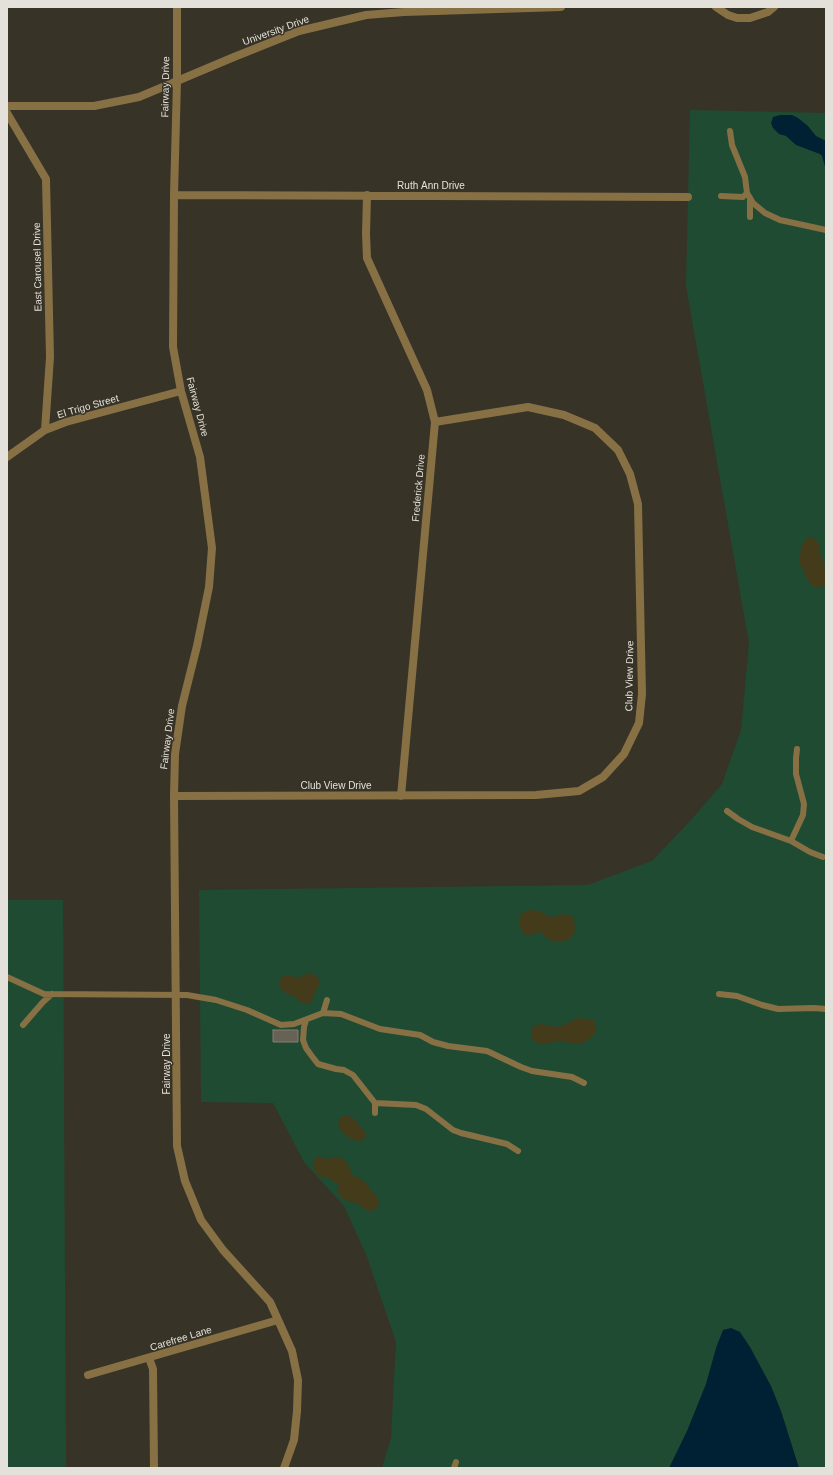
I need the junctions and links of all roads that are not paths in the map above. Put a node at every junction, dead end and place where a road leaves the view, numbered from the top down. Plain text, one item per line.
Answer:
1 (177, 7) edge
2 (561, 7) edge
3 (716, 7) edge
4 (774, 7) edge
5 (385, 10) edge
6 (177, 81) junction
7 (7, 106) edge
8 (7, 113) edge
9 (730, 131) dead end
10 (174, 195) junction
11 (748, 195) junction
12 (367, 196) junction
13 (721, 196) dead end
14 (688, 197) dead end
15 (750, 216) dead end
16 (826, 230) edge
17 (181, 392) junction
18 (435, 422) junction
19 (45, 430) junction
20 (7, 457) edge
21 (797, 749) dead end
22 (174, 796) junction
23 (401, 796) junction
24 (726, 811) dead end
25 (791, 841) junction
26 (823, 857) dead end
27 (7, 977) edge
28 (52, 994) junction
29 (719, 994) dead end
30 (176, 995) junction
31 (327, 1000) dead end
32 (826, 1010) edge
33 (323, 1014) junction
34 (306, 1020) junction
35 (23, 1025) dead end
36 (584, 1083) dead end
37 (375, 1103) junction
38 (375, 1113) dead end
39 (518, 1150) dead end
40 (278, 1320) junction
41 (149, 1358) junction
42 (88, 1375) dead end
43 (154, 1468) edge
44 (284, 1468) edge

1 - 6 street, Fairway Drive
2 - 5 street, University Drive
3 - 4 street
5 - 6 street, University Drive
6 - 7 street, University Drive
6 - 10 street, Fairway Drive
8 - 19 street, East Carousel Drive
9 - 11 lane
10 - 12 street, Ruth Ann Drive
10 - 17 street, Fairway Drive
11 - 13 lane
11 - 15 lane
11 - 16 lane
12 - 14 street, Ruth Ann Drive
12 - 18 street, Frederick Drive
17 - 19 street, El Trigo Street
17 - 22 street, Fairway Drive
18 - 23 street, Frederick Drive
18 - 23 street, Club View Drive
19 - 20 street, El Trigo Street
21 - 25 lane
22 - 23 street, Club View Drive
22 - 30 street, Fairway Drive
24 - 25 lane
25 - 26 lane
27 - 28 lane
28 - 30 lane
28 - 35 lane
29 - 32 lane
30 - 34 lane
30 - 40 street, Fairway Drive
31 - 33 lane
33 - 34 lane
33 - 36 lane
34 - 37 lane
37 - 38 lane
37 - 39 lane
40 - 41 street, Carefree Lane
40 - 44 street, Fairway Drive
41 - 42 street
41 - 43 street, Carefree Lane

